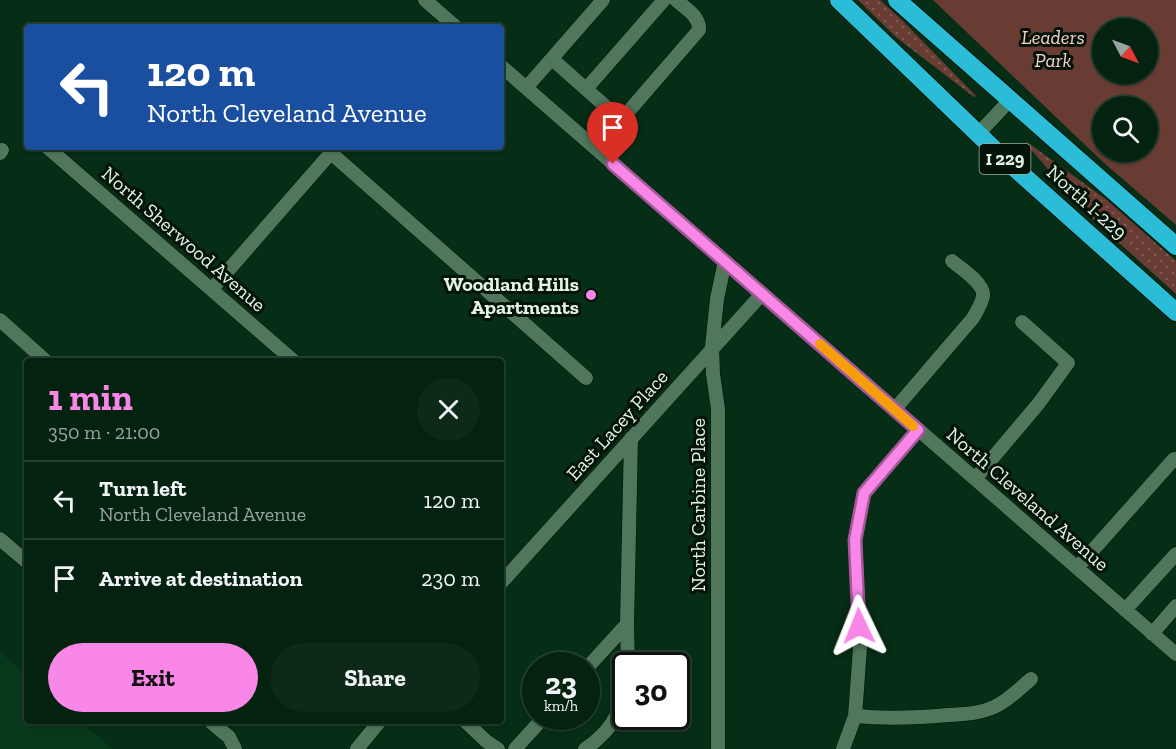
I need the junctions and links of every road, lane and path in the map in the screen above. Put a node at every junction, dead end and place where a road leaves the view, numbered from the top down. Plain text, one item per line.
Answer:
1 (425, 0) edge
2 (603, 0) edge
3 (664, 0) edge
4 (676, 0) edge
5 (839, 0) edge
6 (897, 0) edge
7 (447, 24) edge
8 (552, 58) junction
9 (504, 69) edge
10 (526, 88) junction
11 (586, 89) junction
12 (1010, 100) junction
13 (621, 120) junction
14 (978, 134) junction
15 (596, 149) junction
16 (50, 150) edge
17 (333, 150) edge
18 (1176, 246) edge
19 (725, 261) junction
20 (952, 261) dead end
21 (212, 289) junction
22 (762, 294) junction
23 (1176, 312) edge
24 (0, 320) edge
25 (1022, 322) dead end
26 (712, 347) junction
27 (43, 358) edge
28 (290, 358) edge
29 (586, 378) dead end
30 (895, 410) junction
31 (918, 430) junction
32 (631, 438) junction
33 (1176, 461) edge
34 (975, 479) junction
35 (0, 539) edge
36 (1176, 554) edge
37 (24, 559) edge
38 (1077, 568) junction
39 (504, 580) edge
40 (1176, 606) edge
41 (1125, 610) junction
42 (627, 624) junction
43 (1152, 634) junction
44 (628, 652) edge
45 (600, 654) edge
46 (1176, 654) edge
47 (1031, 679) dead end
48 (855, 716) junction
49 (612, 722) edge
50 (213, 724) edge
51 (377, 724) edge
52 (468, 724) edge
53 (532, 730) edge
54 (236, 749) edge
55 (357, 749) edge
56 (498, 749) edge
57 (515, 749) edge
58 (585, 749) edge
59 (718, 749) edge
60 (843, 749) edge

1 - 7 street
2 - 8 street
3 - 11 street
4 - 13 street
5 - 14 highway, North I-229 / I 229
6 - 12 highway, North I-229 / I 229
8 - 10 street
8 - 11 street
9 - 10 street, North Cleveland Avenue
10 - 15 street, North Cleveland Avenue
11 - 13 street
12 - 14 street
12 - 18 highway, North I-229 / I 229
13 - 15 street
14 - 23 highway, North I-229 / I 229
15 - 19 street, North Cleveland Avenue
16 - 21 street, North Sherwood Avenue
17 - 21 street
17 - 29 street
19 - 22 street, North Cleveland Avenue
19 - 26 street, North Carbine Place
20 - 30 street
21 - 28 street, North Sherwood Avenue
22 - 26 street, East Lacey Place
22 - 30 street, North Cleveland Avenue
24 - 27 street
25 - 34 street
26 - 32 street, East Lacey Place
26 - 59 street, North Carbine Place
30 - 31 street, North Cleveland Avenue
31 - 34 street, North Cleveland Avenue
31 - 48 street
32 - 39 street, East Lacey Place
32 - 42 street
33 - 38 street
34 - 38 street, North Cleveland Avenue
35 - 37 street
36 - 41 street
38 - 41 street, North Cleveland Avenue
40 - 43 street
41 - 43 street, North Cleveland Avenue
42 - 44 street
42 - 45 street
43 - 46 street, North Cleveland Avenue
47 - 48 street
48 - 60 street
49 - 58 street
50 - 54 street
51 - 55 street
52 - 56 street
53 - 57 street

